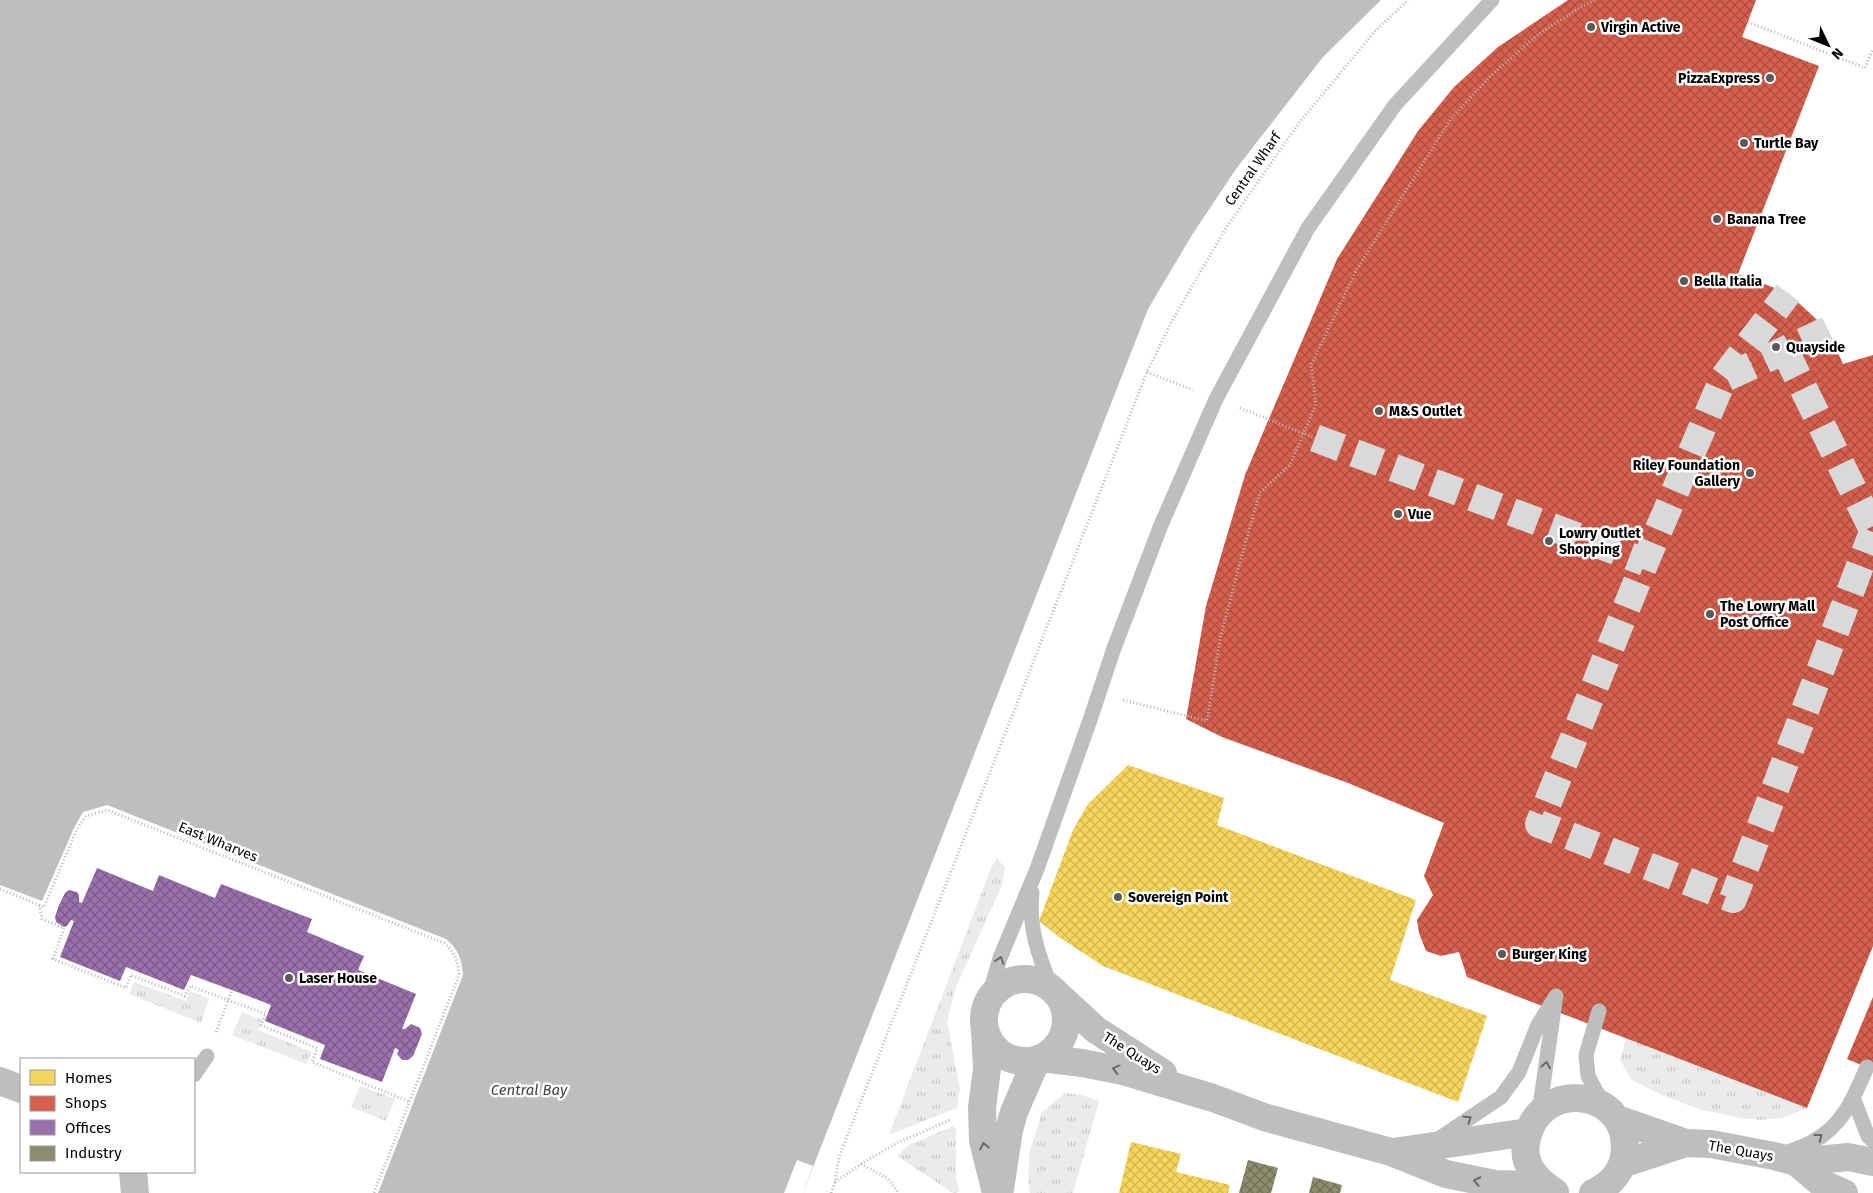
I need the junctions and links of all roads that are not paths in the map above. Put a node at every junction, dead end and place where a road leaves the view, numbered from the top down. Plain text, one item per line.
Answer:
1 (1492, 0) edge
2 (1037, 869) junction
3 (1055, 992) junction
4 (1598, 1011) dead end
5 (985, 1018) junction
6 (207, 1056) road end
7 (1039, 1058) junction
8 (1868, 1067) dead end
9 (195, 1074) edge
10 (0, 1081) edge
11 (20, 1089) edge
12 (1213, 1098) junction
13 (1854, 1100) junction
14 (1610, 1112) junction
15 (1533, 1123) junction
16 (1873, 1141) edge
17 (1686, 1143) junction
18 (1428, 1146) junction
19 (1391, 1152) junction
20 (1785, 1159) junction
21 (1873, 1162) edge
22 (1622, 1164) junction
23 (132, 1173) edge
24 (1550, 1189) edge
25 (135, 1193) edge
26 (998, 1193) edge
27 (1593, 1193) edge
28 (1844, 1193) edge

1 - 2 lane
2 - 3 lane
5 -> 2 lane
3 - 5 street
3 - 7 street
3 - 12 street, The Quays
4 - 14 lane
5 - 7 street
26 -> 5 street
6 - 9 lane
12 -> 7 street, The Quays
7 - 26 street
8 - 13 lane
10 - 11 street
12 - 19 street, The Quays
13 - 16 lane
20 -> 13 lane
14 - 15 street, The Quays
14 - 17 street, The Quays
14 - 22 street
15 - 18 street, The Quays
15 - 18 lane
15 - 24 street
17 - 20 street, The Quays
17 - 22 street, The Quays
18 - 19 street, The Quays
24 -> 19 street, The Quays
20 - 21 street, The Quays
20 - 28 street, The Quays
22 - 27 street
23 - 25 street

